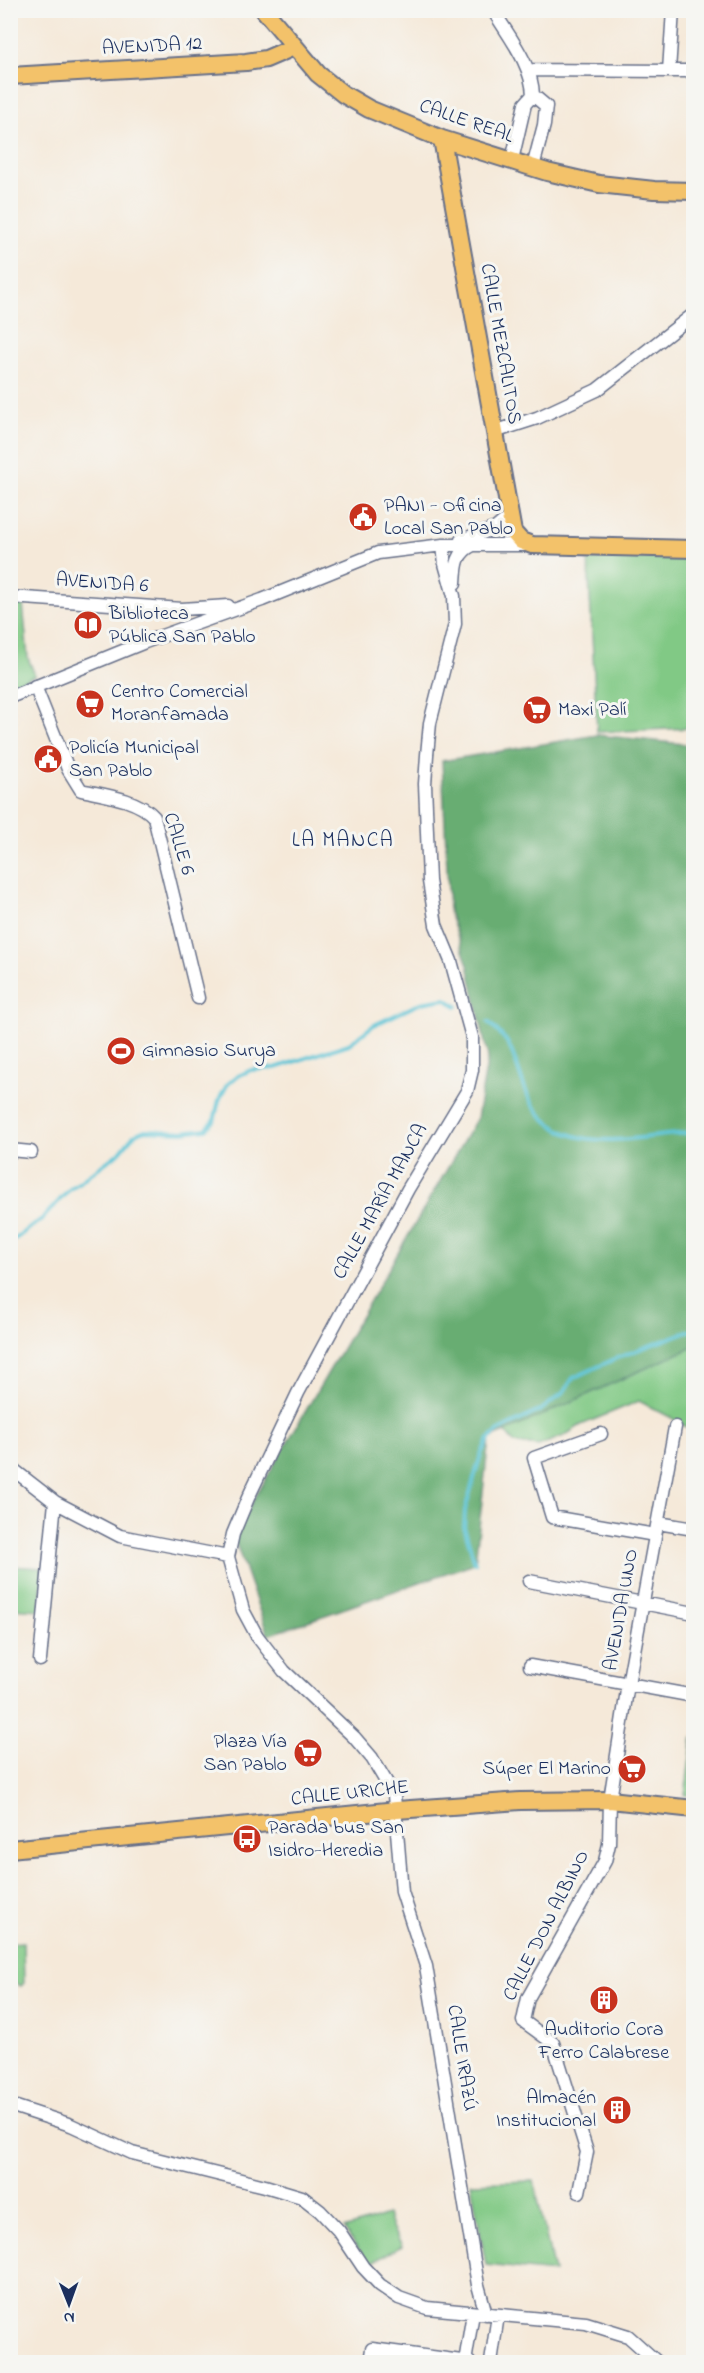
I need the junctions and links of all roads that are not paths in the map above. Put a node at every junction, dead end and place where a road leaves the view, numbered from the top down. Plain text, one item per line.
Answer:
1 (264, 10) edge
2 (493, 10) edge
3 (673, 10) edge
4 (294, 47) junction
5 (529, 70) junction
6 (669, 71) junction
7 (693, 71) edge
8 (10, 76) edge
9 (533, 95) junction
10 (442, 139) junction
11 (512, 160) junction
12 (533, 167) junction
13 (693, 191) edge
14 (693, 314) edge
15 (494, 432) junction
16 (509, 517) junction
17 (443, 545) junction
18 (474, 545) junction
19 (532, 545) junction
20 (693, 549) edge
21 (454, 596) junction
22 (10, 597) edge
23 (261, 600) junction
24 (182, 609) junction
25 (145, 642) junction
26 (34, 686) junction
27 (10, 697) edge
28 (198, 998) dead end
29 (10, 1150) edge
30 (31, 1152) dead end
31 (675, 1427) dead end
32 (601, 1434) dead end
33 (10, 1467) edge
34 (55, 1502) junction
35 (657, 1529) junction
36 (693, 1529) edge
37 (228, 1557) junction
38 (529, 1581) dead end
39 (641, 1602) junction
40 (693, 1613) edge
41 (40, 1660) dead end
42 (530, 1666) dead end
43 (628, 1684) junction
44 (693, 1696) edge
45 (610, 1800) junction
46 (693, 1809) edge
47 (397, 1810) junction
48 (10, 1849) edge
49 (10, 2105) edge
50 (579, 2192) dead end
51 (486, 2314) junction
52 (370, 2362) edge
53 (467, 2362) edge
54 (491, 2362) edge
55 (657, 2362) edge

1 - 4 main road, CALLE REAL
2 - 5 street
3 - 6 street
4 - 8 main road, AVENIDA 12
4 - 10 main road, CALLE REAL
5 - 6 street
5 - 9 street
6 - 7 street
9 - 11 street
9 - 12 street
10 - 11 main road, CALLE REAL
10 - 15 main road, CALLE MEZCALITOS
11 - 12 main road, CALLE REAL
12 - 13 main road, CALLE REAL
14 - 15 street
15 - 16 main road, CALLE MEZCALITOS
16 - 17 street
16 - 19 main road, CALLE MEZCALITOS
17 - 18 street
17 - 21 street, CALLE MARÍA MANCA
17 - 23 street
18 - 19 street
18 - 21 street
19 - 20 main road
21 - 37 street, CALLE MARÍA MANCA
22 - 24 street, AVENIDA 6
23 - 24 street, AVENIDA 6
23 - 25 street
24 - 25 street
25 - 26 street
26 - 27 street
26 - 28 street, CALLE 6
29 - 30 street
31 - 35 street, AVENIDA UNO
32 - 35 street
33 - 34 street
34 - 37 street
34 - 41 street
35 - 36 street
35 - 39 street, AVENIDA UNO
37 - 47 street
38 - 39 street
39 - 40 street
39 - 43 street, AVENIDA UNO
42 - 43 street
43 - 44 street
43 - 45 street, AVENIDA UNO
45 - 46 main road, CALLE URICHE
45 - 47 main road, CALLE URICHE
45 - 50 street, CALLE DON ALBINO
47 - 48 main road, CALLE URICHE
47 - 51 street, CALLE IRAZÚ
49 - 51 street
51 - 53 street
51 - 54 street
51 - 55 street
52 - 53 street

